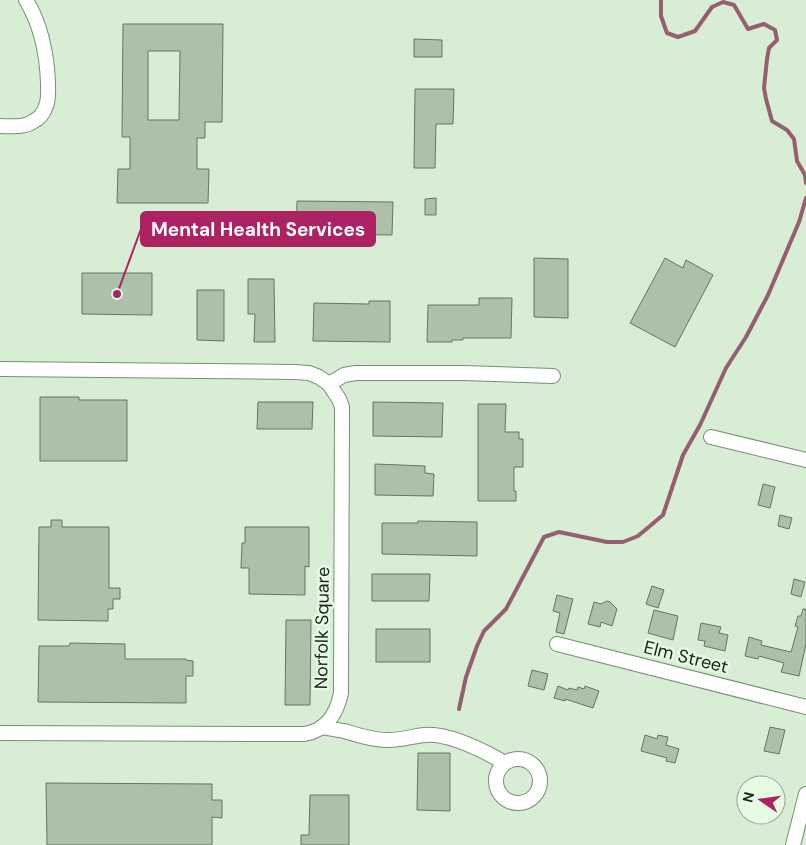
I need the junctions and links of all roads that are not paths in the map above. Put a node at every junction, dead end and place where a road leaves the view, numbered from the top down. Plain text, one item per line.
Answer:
1 (26, 0) edge
2 (0, 126) edge
3 (0, 369) edge
4 (553, 376) dead end
5 (329, 384) junction
6 (711, 437) dead end
7 (806, 460) edge
8 (557, 644) dead end
9 (806, 707) edge
10 (322, 727) junction
11 (0, 733) edge
12 (505, 763) dead end
13 (806, 794) edge
14 (793, 845) edge

1 - 2 street
3 - 5 street
4 - 5 street
5 - 10 street, Norfolk Square
6 - 7 street
8 - 9 street, Elm Street
10 - 11 street
10 - 12 street
13 - 14 street

